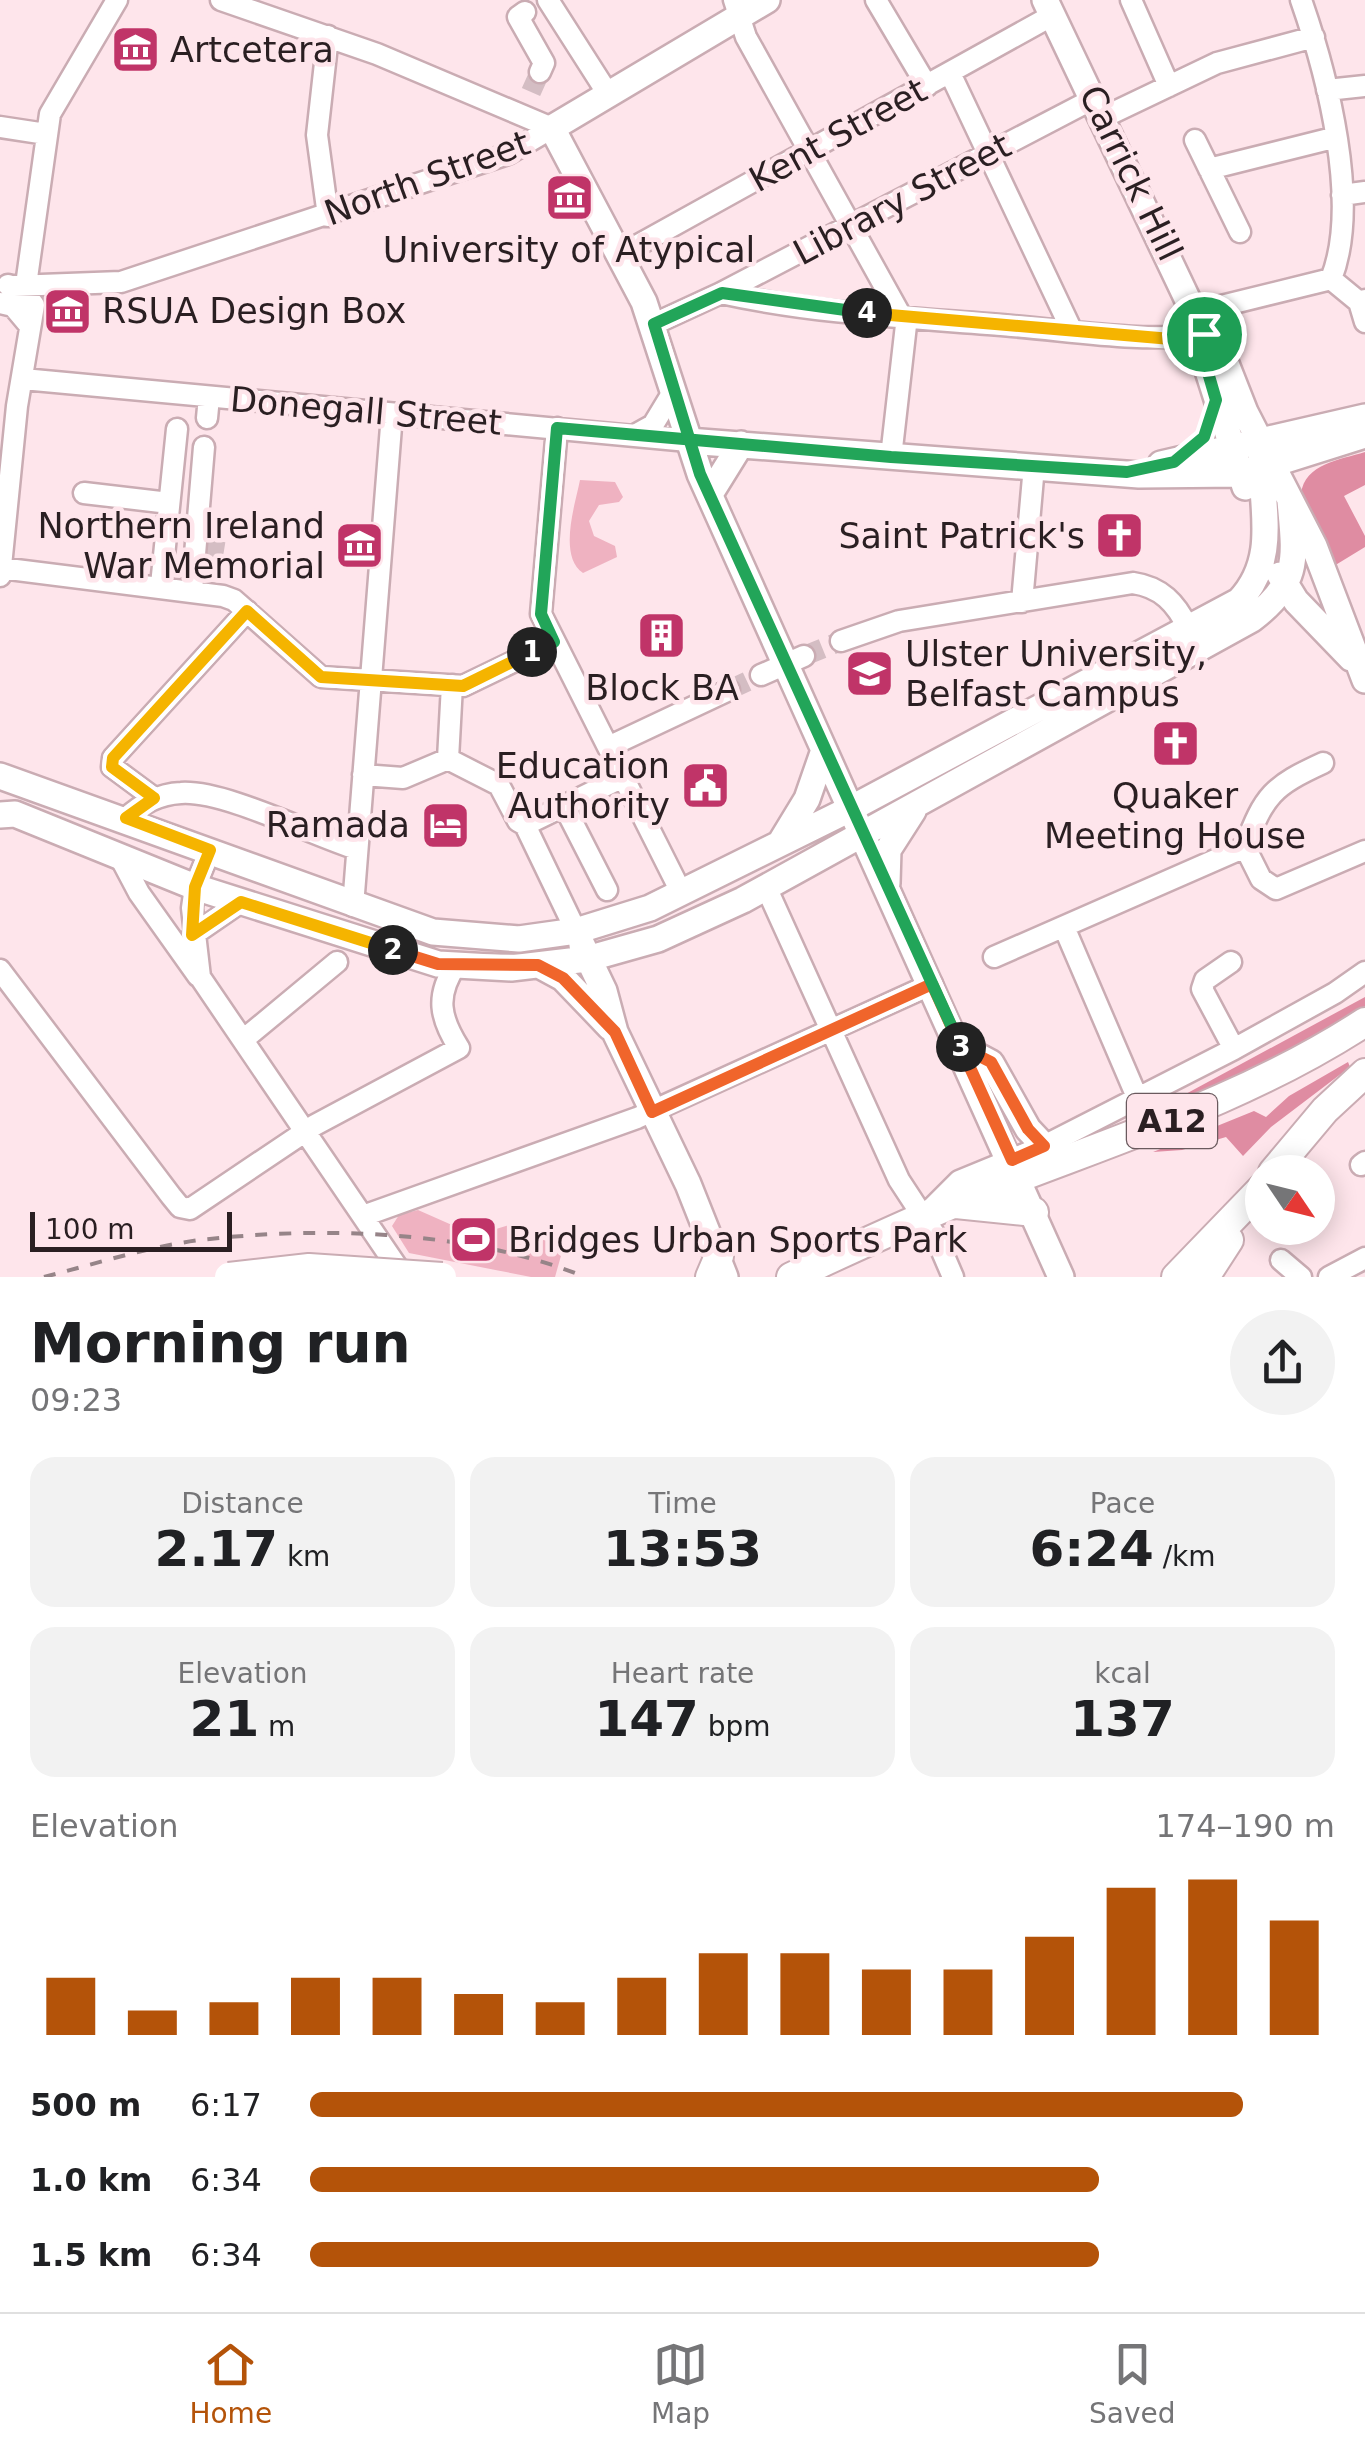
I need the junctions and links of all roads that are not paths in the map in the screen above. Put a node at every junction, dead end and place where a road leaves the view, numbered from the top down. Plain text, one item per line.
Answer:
1 (116, 0) edge
2 (221, 0) edge
3 (767, 0) edge
4 (876, 0) edge
5 (1131, 0) edge
6 (1302, 0) edge
7 (539, 4) edge
8 (1047, 5) edge
9 (254, 6) edge
10 (737, 8) edge
11 (328, 36) junction
12 (1314, 38) junction
13 (540, 72) tunnel mouth
14 (950, 73) junction
15 (927, 86) junction
16 (1169, 86) junction
17 (1365, 86) edge
18 (1327, 90) junction
19 (531, 92) tunnel mouth
20 (608, 94) junction
21 (1100, 108) junction
22 (522, 114) junction
23 (0, 127) edge
24 (552, 128) junction
25 (46, 134) junction
26 (1334, 138) junction
27 (1196, 140) dead end
28 (810, 151) junction
29 (990, 152) junction
30 (1209, 169) junction
31 (1365, 192) edge
32 (1342, 195) junction
33 (328, 216) junction
34 (1240, 218) dead end
35 (852, 224) junction
36 (622, 254) junction
37 (1335, 283) junction
38 (722, 293) junction
39 (17, 300) edge
40 (1363, 308) edge
41 (902, 317) junction
42 (1200, 323) junction
43 (654, 324) junction
44 (1072, 331) junction
45 (23, 379) junction
46 (673, 392) junction
47 (1228, 400) junction
48 (178, 413) junction
49 (392, 414) junction
50 (1365, 417) edge
51 (557, 428) junction
52 (1295, 434) junction
53 (635, 435) junction
54 (1365, 435) edge
55 (688, 441) junction
56 (1262, 442) junction
57 (741, 444) junction
58 (204, 447) dead end
59 (891, 457) junction
60 (1174, 462) junction
61 (1251, 465) junction
62 (1034, 466) junction
63 (1127, 472) junction
64 (84, 494) dead end
65 (710, 494) junction
66 (1290, 501) junction
67 (169, 503) junction
68 (1266, 546) junction
69 (0, 571) edge
70 (160, 585) junction
71 (1286, 588) junction
72 (192, 590) junction
73 (1331, 591) junction
74 (1022, 602) junction
75 (247, 611) junction
76 (1252, 619) junction
77 (1321, 626) junction
78 (1188, 628) junction
79 (850, 638) tunnel mouth
80 (554, 642) junction
81 (795, 660) junction
82 (1361, 672) edge
83 (760, 675) tunnel mouth
84 (369, 680) junction
85 (452, 685) junction
86 (729, 690) tunnel mouth
87 (608, 747) junction
88 (824, 750) junction
89 (448, 759) junction
90 (1323, 762) dead end
91 (363, 775) junction
92 (0, 776) edge
93 (623, 777) junction
94 (154, 798) junction
95 (64, 802) junction
96 (920, 803) junction
97 (564, 806) junction
98 (850, 809) junction
99 (0, 815) edge
100 (126, 818) junction
101 (525, 825) junction
102 (862, 834) junction
103 (782, 840) junction
104 (1362, 843) edge
105 (1245, 846) junction
106 (357, 849) junction
107 (120, 857) junction
108 (203, 867) junction
109 (766, 888) junction
110 (607, 890) dead end
111 (886, 891) junction
112 (682, 892) junction
113 (241, 902) junction
114 (353, 906) junction
115 (1064, 926) junction
116 (576, 932) junction
117 (192, 935) junction
118 (658, 940) junction
119 (994, 957) dead end
120 (587, 959) junction
121 (337, 962) dead end
122 (1231, 962) dead end
123 (456, 965) junction
124 (538, 965) junction
125 (0, 970) edge
126 (1365, 972) edge
127 (200, 977) junction
128 (932, 984) junction
129 (1365, 1022) edge
130 (834, 1030) junction
131 (615, 1032) junction
132 (243, 1040) junction
133 (958, 1044) junction
134 (1234, 1049) junction
135 (1365, 1073) edge
136 (1136, 1096) junction
137 (652, 1112) junction
138 (304, 1132) junction
139 (1044, 1146) junction
140 (1288, 1155) edge
141 (1071, 1162) junction
142 (1016, 1169) junction
143 (954, 1204) junction
144 (1245, 1206) edge
145 (1034, 1212) junction
146 (1245, 1215) edge
147 (363, 1216) junction
148 (922, 1217) junction
149 (1365, 1258) edge
150 (718, 1270) edge
151 (229, 1277) edge
152 (404, 1277) edge
153 (442, 1277) edge
154 (791, 1277) edge
155 (953, 1277) edge
156 (1062, 1277) edge
157 (1176, 1277) edge
158 (1206, 1277) edge
159 (1329, 1277) edge

1 - 25 street
2 - 9 street
3 - 10 main road, North Street
4 - 15 street
5 - 16 street
6 - 12 street
7 - 13 street
7 - 20 street
8 - 14 street, Kent Street
8 - 21 main road, Carrick Hill
9 - 11 street
10 - 20 main road, North Street
10 - 28 street
11 - 22 street
11 - 33 street
12 - 16 street, Library Street
12 - 18 street
14 - 15 street, Kent Street
14 - 29 street
15 - 28 street, Kent Street
16 - 21 street, Library Street
17 - 18 street
18 - 26 street
19 - 22 street
20 - 24 main road, North Street
21 - 29 street, Library Street
21 - 42 main road, Carrick Hill
22 - 24 street
23 - 25 street
24 - 33 street, North Street
24 - 36 main road
25 - 39 street
26 - 30 street
26 - 32 street
27 - 30 street
28 - 35 street
28 - 36 street, Kent Street
29 - 35 street, Library Street
29 - 44 street
30 - 34 street
31 - 32 street
32 - 37 street
33 - 39 street, North Street
35 - 38 street, Library Street
35 - 41 street
36 - 43 main road
37 - 40 street
37 - 42 street
38 - 41 street
38 - 43 street, Library Street
39 - 45 street
41 - 44 street
41 - 59 street
42 - 44 street
42 - 47 main road, Carrick Hill
43 - 46 main road
45 - 48 street, Donegall Street
45 - 69 street
46 - 53 street
46 - 55 main road
47 - 52 main road
47 - 56 main road, Carrick Hill
47 - 60 main road
47 - 61 main road, Carrick Hill
48 - 49 street, Donegall Street
48 - 67 street
49 - 51 street, Donegall Street
49 - 84 street
50 - 52 main road, Donegall Street
51 - 53 street, Donegall Street
51 - 80 street
52 - 56 main road, Donegall Street
53 - 55 street, Donegall Street
54 - 61 main road
55 - 57 main road, Donegall Street
55 - 65 main road
56 - 61 main road, Donegall Street
57 - 59 main road, Donegall Street
57 - 65 main road
58 - 72 street
59 - 62 main road, Donegall Street
60 - 61 main road, Donegall Street
60 - 63 main road, Donegall Street
61 - 63 main road, Donegall Street
61 - 66 main road
61 - 68 main road
62 - 63 main road, Donegall Street
62 - 74 street
64 - 67 street
65 - 81 main road
66 - 71 main road
66 - 73 main road
67 - 70 street
68 - 71 main road
68 - 78 main road
69 - 70 street
70 - 72 street
71 - 76 main road
71 - 77 main road
72 - 75 street
73 - 77 main road
73 - 82 main road
74 - 78 street
74 - 79 street
75 - 84 street
75 - 94 street
76 - 77 main road
76 - 96 main road
77 - 82 main road
78 - 98 main road
80 - 85 street
80 - 87 street
81 - 83 street
81 - 88 main road
84 - 85 street
84 - 91 street
85 - 89 street
86 - 87 street
87 - 93 street
88 - 98 main road
88 - 103 main road
89 - 91 street
89 - 101 street
90 - 105 street
91 - 106 street
92 - 95 main road
93 - 97 street
93 - 112 street
94 - 100 street
94 - 106 street
95 - 100 main road
95 - 108 main road
96 - 102 main road
96 - 111 main road
97 - 101 street
97 - 110 street
98 - 102 main road
98 - 103 main road
99 - 107 main road
100 - 108 main road
101 - 116 street
102 - 109 main road
102 - 111 main road
103 - 112 main road
104 - 105 street
105 - 115 street
106 - 114 street
107 - 108 main road
107 - 127 street
108 - 113 main road
108 - 114 main road
108 - 117 street
109 - 118 main road
109 - 130 street
111 - 128 main road
112 - 116 main road
113 - 117 street
113 - 123 main road
114 - 116 main road
115 - 119 street
115 - 136 street
116 - 118 main road
116 - 120 main road
117 - 127 street
118 - 120 main road
120 - 124 main road
120 - 131 main road
121 - 132 street
122 - 134 street
123 - 124 main road
123 - 138 street
124 - 131 main road
125 - 138 street
126 - 134 street
127 - 132 street
128 - 130 street
128 - 133 main road
129 - 141 highway, A12
130 - 137 street
130 - 148 street
131 - 137 main road
132 - 138 street
133 - 139 main road
133 - 142 main road
134 - 136 street
135 - 140 highway
136 - 139 street
137 - 147 street
137 - 150 main road
138 - 147 street
139 - 141 highway
139 - 142 street
141 - 142 highway, A12
142 - 143 highway, A12
142 - 145 main road
142 - 148 street
143 - 145 highway
143 - 148 highway, A12
144 - 157 highway
145 - 156 main road
146 - 158 highway
147 - 152 street
148 - 154 highway, A12
148 - 155 street
149 - 159 street
151 - 153 highway, bridge

